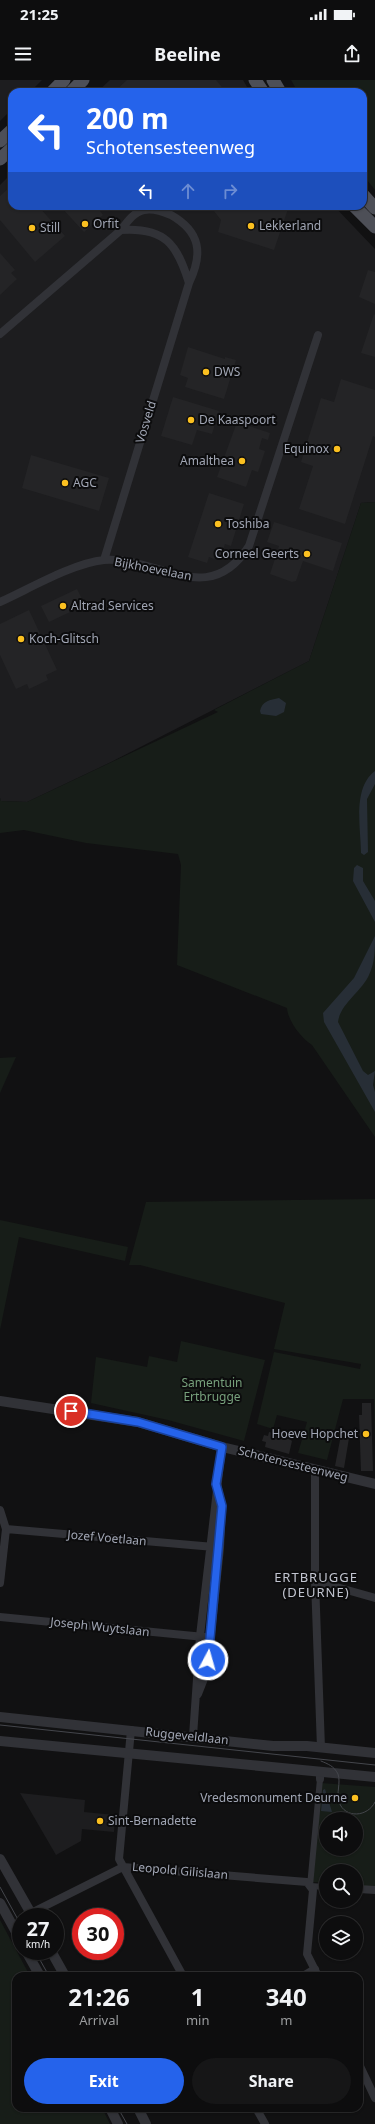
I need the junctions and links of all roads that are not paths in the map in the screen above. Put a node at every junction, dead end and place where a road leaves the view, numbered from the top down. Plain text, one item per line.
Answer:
1 (64, 80) edge
2 (83, 80) edge
3 (56, 88) edge
4 (75, 88) edge
5 (8, 134) edge
6 (0, 141) edge
7 (8, 152) edge
8 (0, 159) edge
9 (367, 200) edge
10 (375, 208) edge
11 (358, 210) edge
12 (375, 227) edge
13 (121, 230) junction
14 (189, 283) junction
15 (0, 334) edge
16 (318, 335) dead end
17 (104, 560) junction
18 (0, 602) edge
19 (0, 1401) edge
20 (222, 1447) junction
21 (315, 1471) junction
22 (216, 1484) junction
23 (375, 1484) edge
24 (0, 1510) edge
25 (6, 1529) junction
26 (209, 1546) junction
27 (220, 1548) junction
28 (315, 1581) junction
29 (0, 1583) edge
30 (375, 1598) edge
31 (0, 1617) edge
32 (200, 1636) junction
33 (211, 1637) junction
34 (196, 1699) junction
35 (0, 1717) edge
36 (131, 1730) junction
37 (193, 1736) junction
38 (0, 1741) edge
39 (321, 1748) junction
40 (375, 1753) edge
41 (128, 1754) junction
42 (320, 1776) junction
43 (375, 1777) edge
44 (0, 1859) edge
45 (124, 1867) junction
46 (312, 1888) junction
47 (319, 1888) edge
48 (363, 1889) edge
49 (375, 1890) edge
50 (0, 1902) edge
51 (28, 1908) edge
52 (45, 1908) edge
53 (12, 1924) edge
54 (31, 1960) edge
55 (56, 1960) edge
56 (38, 1972) edge
57 (63, 1972) edge
58 (181, 1972) edge
59 (316, 1972) edge
60 (363, 2072) edge
61 (375, 2098) edge
62 (112, 2112) edge
63 (140, 2112) edge
64 (258, 2112) edge
65 (118, 2124) edge
66 (146, 2124) edge
67 (265, 2124) edge

1 - 3 main road
2 - 4 main road
5 - 6 main road
7 - 8 main road
9 - 10 main road
11 - 12 main road
13 - 14 street
13 - 14 street, Vosveld
13 - 15 street, Vosveld
14 - 17 street, Vosveld
16 - 17 street, Bijkhoevelaan
17 - 18 street, Bijkhoevelaan
19 - 20 street, Schotensesteenweg
20 - 21 street, Schotensesteenweg
20 - 22 street
21 - 23 street, Schotensesteenweg
21 - 28 street
22 - 26 street
22 - 27 street
24 - 25 street
25 - 26 street, Jozef Voetlaan
25 - 29 street
26 - 27 street, Jozef Voetlaan
26 - 32 street
27 - 33 street
28 - 30 street
28 - 39 street
31 - 32 street, Joseph Wuytslaan
32 - 33 street, Joseph Wuytslaan
32 - 34 street
33 - 34 street
34 - 37 street
35 - 36 street, Ruggeveldlaan
36 - 37 street, Ruggeveldlaan
36 - 41 street
37 - 39 street, Ruggeveldlaan
38 - 41 street, Ruggeveldlaan
39 - 40 street, Ruggeveldlaan
41 - 42 street, Ruggeveldlaan
41 - 45 street
42 - 43 street, Ruggeveldlaan
42 - 46 street
44 - 51 street
45 - 46 street, Leopold Gilislaan
45 - 52 street, Leopold Gilislaan
45 - 58 street
46 - 47 street
46 - 59 street
48 - 49 street
50 - 53 street
54 - 56 street
55 - 57 street
60 - 61 street
62 - 65 street
63 - 66 street
64 - 67 street

